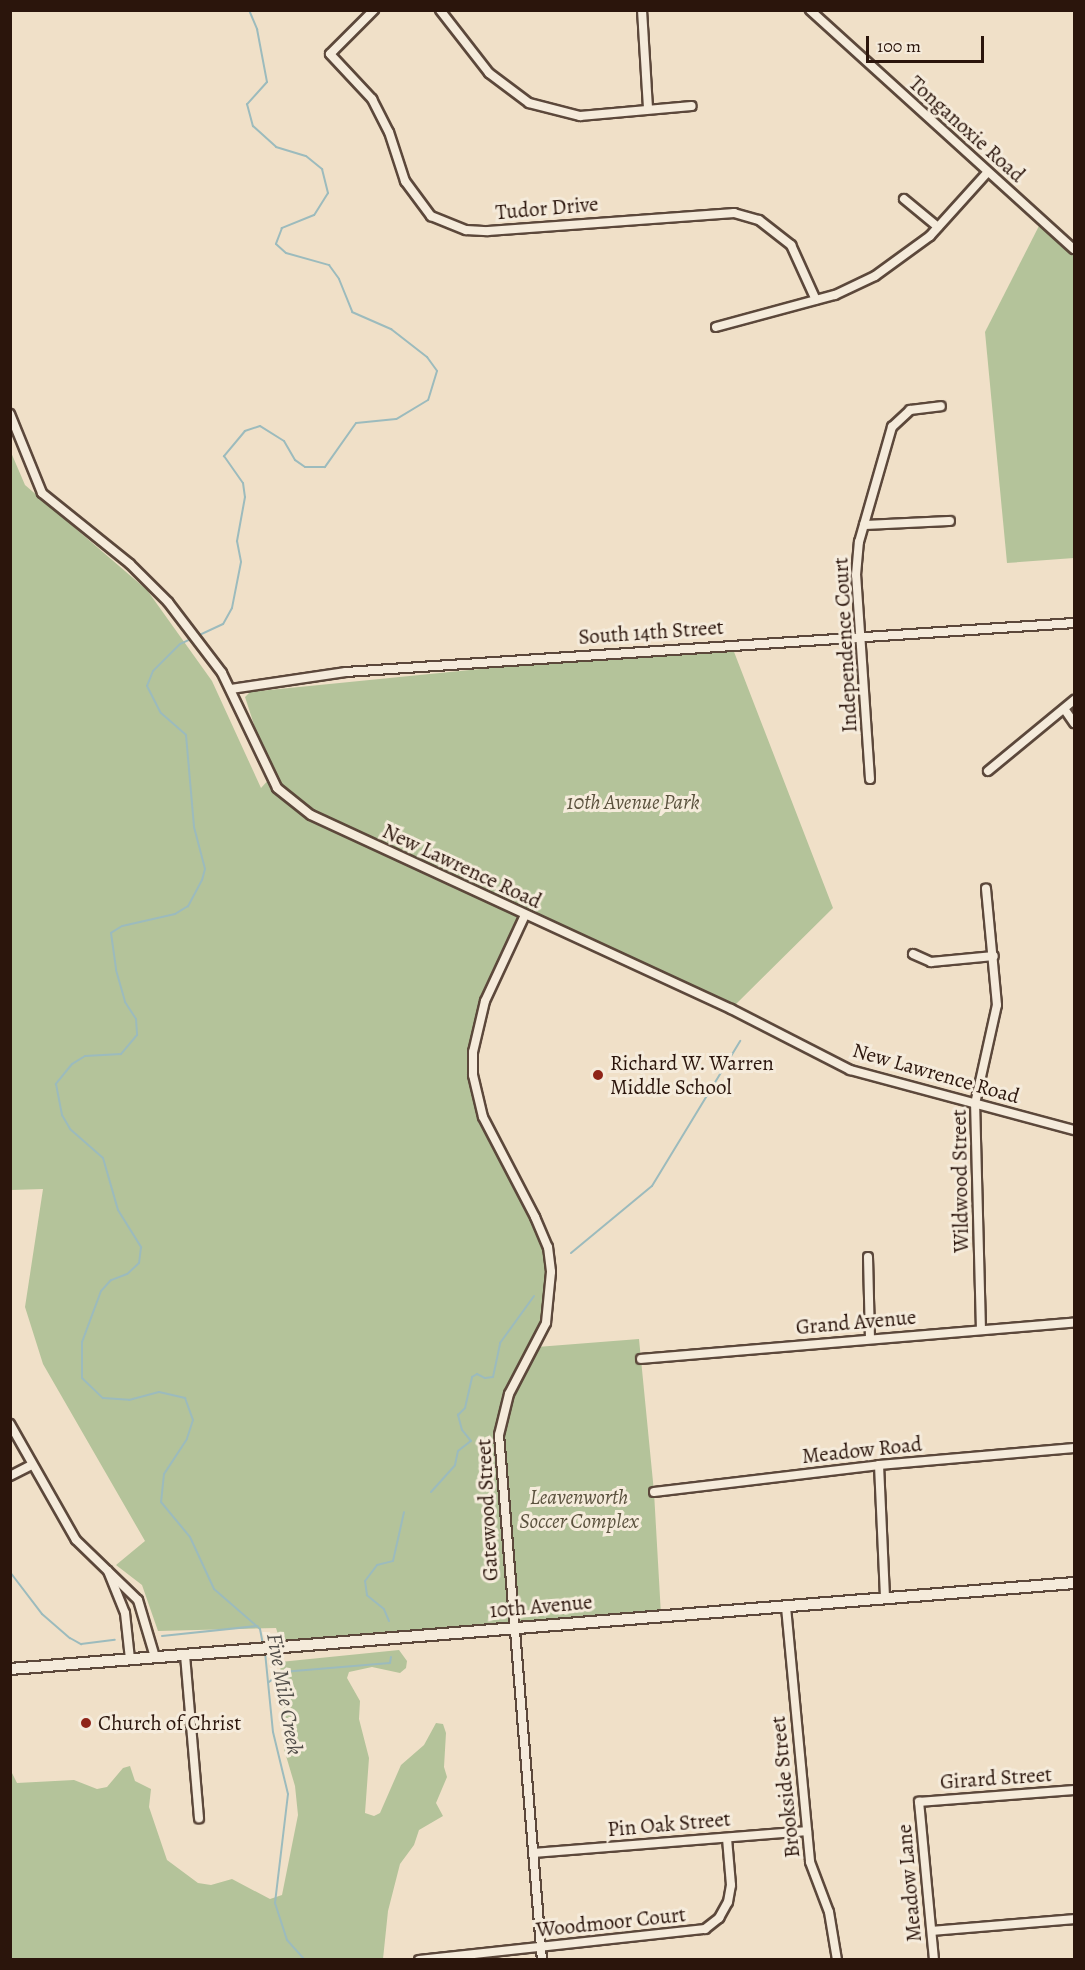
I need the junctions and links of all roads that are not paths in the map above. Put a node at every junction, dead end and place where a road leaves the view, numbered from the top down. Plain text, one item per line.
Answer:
1 (374, 10) edge
2 (440, 10) edge
3 (642, 10) edge
4 (810, 10) edge
5 (692, 106) dead end
6 (648, 109) junction
7 (987, 173) junction
8 (904, 200) dead end
9 (938, 227) junction
10 (1074, 249) edge
11 (816, 300) junction
12 (716, 327) dead end
13 (941, 406) dead end
14 (10, 414) edge
15 (950, 521) dead end
16 (864, 525) junction
17 (1074, 624) edge
18 (862, 638) junction
19 (231, 689) junction
20 (1074, 700) edge
21 (1065, 710) junction
22 (1074, 723) edge
23 (988, 771) dead end
24 (870, 779) dead end
25 (986, 889) dead end
26 (525, 915) junction
27 (913, 954) dead end
28 (994, 956) junction
29 (975, 1104) junction
30 (1074, 1130) edge
31 (868, 1257) dead end
32 (1074, 1323) edge
33 (981, 1330) junction
34 (870, 1338) junction
35 (640, 1359) dead end
36 (10, 1424) edge
37 (1074, 1448) edge
38 (32, 1465) junction
39 (879, 1465) junction
40 (10, 1476) edge
41 (654, 1492) dead end
42 (107, 1570) junction
43 (1074, 1583) edge
44 (885, 1598) junction
45 (786, 1606) junction
46 (513, 1628) junction
47 (185, 1654) junction
48 (155, 1657) junction
49 (130, 1659) junction
50 (10, 1669) edge
51 (1074, 1790) edge
52 (919, 1802) joint
53 (199, 1818) dead end
54 (807, 1831) junction
55 (728, 1838) junction
56 (534, 1853) junction
57 (1074, 1919) edge
58 (932, 1931) junction
59 (541, 1947) junction
60 (419, 1959) edge
61 (542, 1959) edge
62 (837, 1959) edge
63 (934, 1959) edge

1 - 11 street, Tudor Drive
2 - 6 street
3 - 6 street
4 - 7 street, Tonganoxie Road
5 - 6 street
7 - 9 street
7 - 10 street, Tonganoxie Road
8 - 9 street
9 - 11 street
11 - 12 street
13 - 16 street, Independence Court
14 - 19 street, New Lawrence Road
15 - 16 street
16 - 18 street, Independence Court
17 - 18 street, South 14th Street
18 - 19 street, South 14th Street
18 - 24 street, Independence Court
19 - 26 street, New Lawrence Road
20 - 21 street
21 - 22 street
21 - 23 street
25 - 28 street, Wildwood Street
26 - 29 street, New Lawrence Road
26 - 46 street, Gatewood Street
27 - 28 street
28 - 29 street, Wildwood Street
29 - 30 street, New Lawrence Road
29 - 33 street, Wildwood Street
31 - 34 street
32 - 33 street, Grand Avenue
33 - 34 street, Grand Avenue
34 - 35 street, Grand Avenue
36 - 38 street
37 - 39 street, Meadow Road
38 - 40 street
38 - 42 street
39 - 41 street, Meadow Road
39 - 44 street
42 - 48 street
42 - 49 street
43 - 44 street, 10th Avenue
44 - 45 street, 10th Avenue
45 - 46 street, 10th Avenue
45 - 54 street, Brookside Street
46 - 47 street, 10th Avenue
46 - 56 street, Gatewood Street
47 - 48 street, 10th Avenue
47 - 53 street
48 - 49 street, 10th Avenue
49 - 50 street, 10th Avenue
51 - 52 street, Girard Street
52 - 58 street, Meadow Lane
54 - 55 street, Pin Oak Street
54 - 62 street, Brookside Street
55 - 56 street, Pin Oak Street
55 - 59 street, Woodmoor Court
56 - 59 street, Gatewood Street
57 - 58 street
58 - 63 street, Meadow Lane
59 - 60 street, Woodmoor Court
59 - 61 street, Gatewood Street

